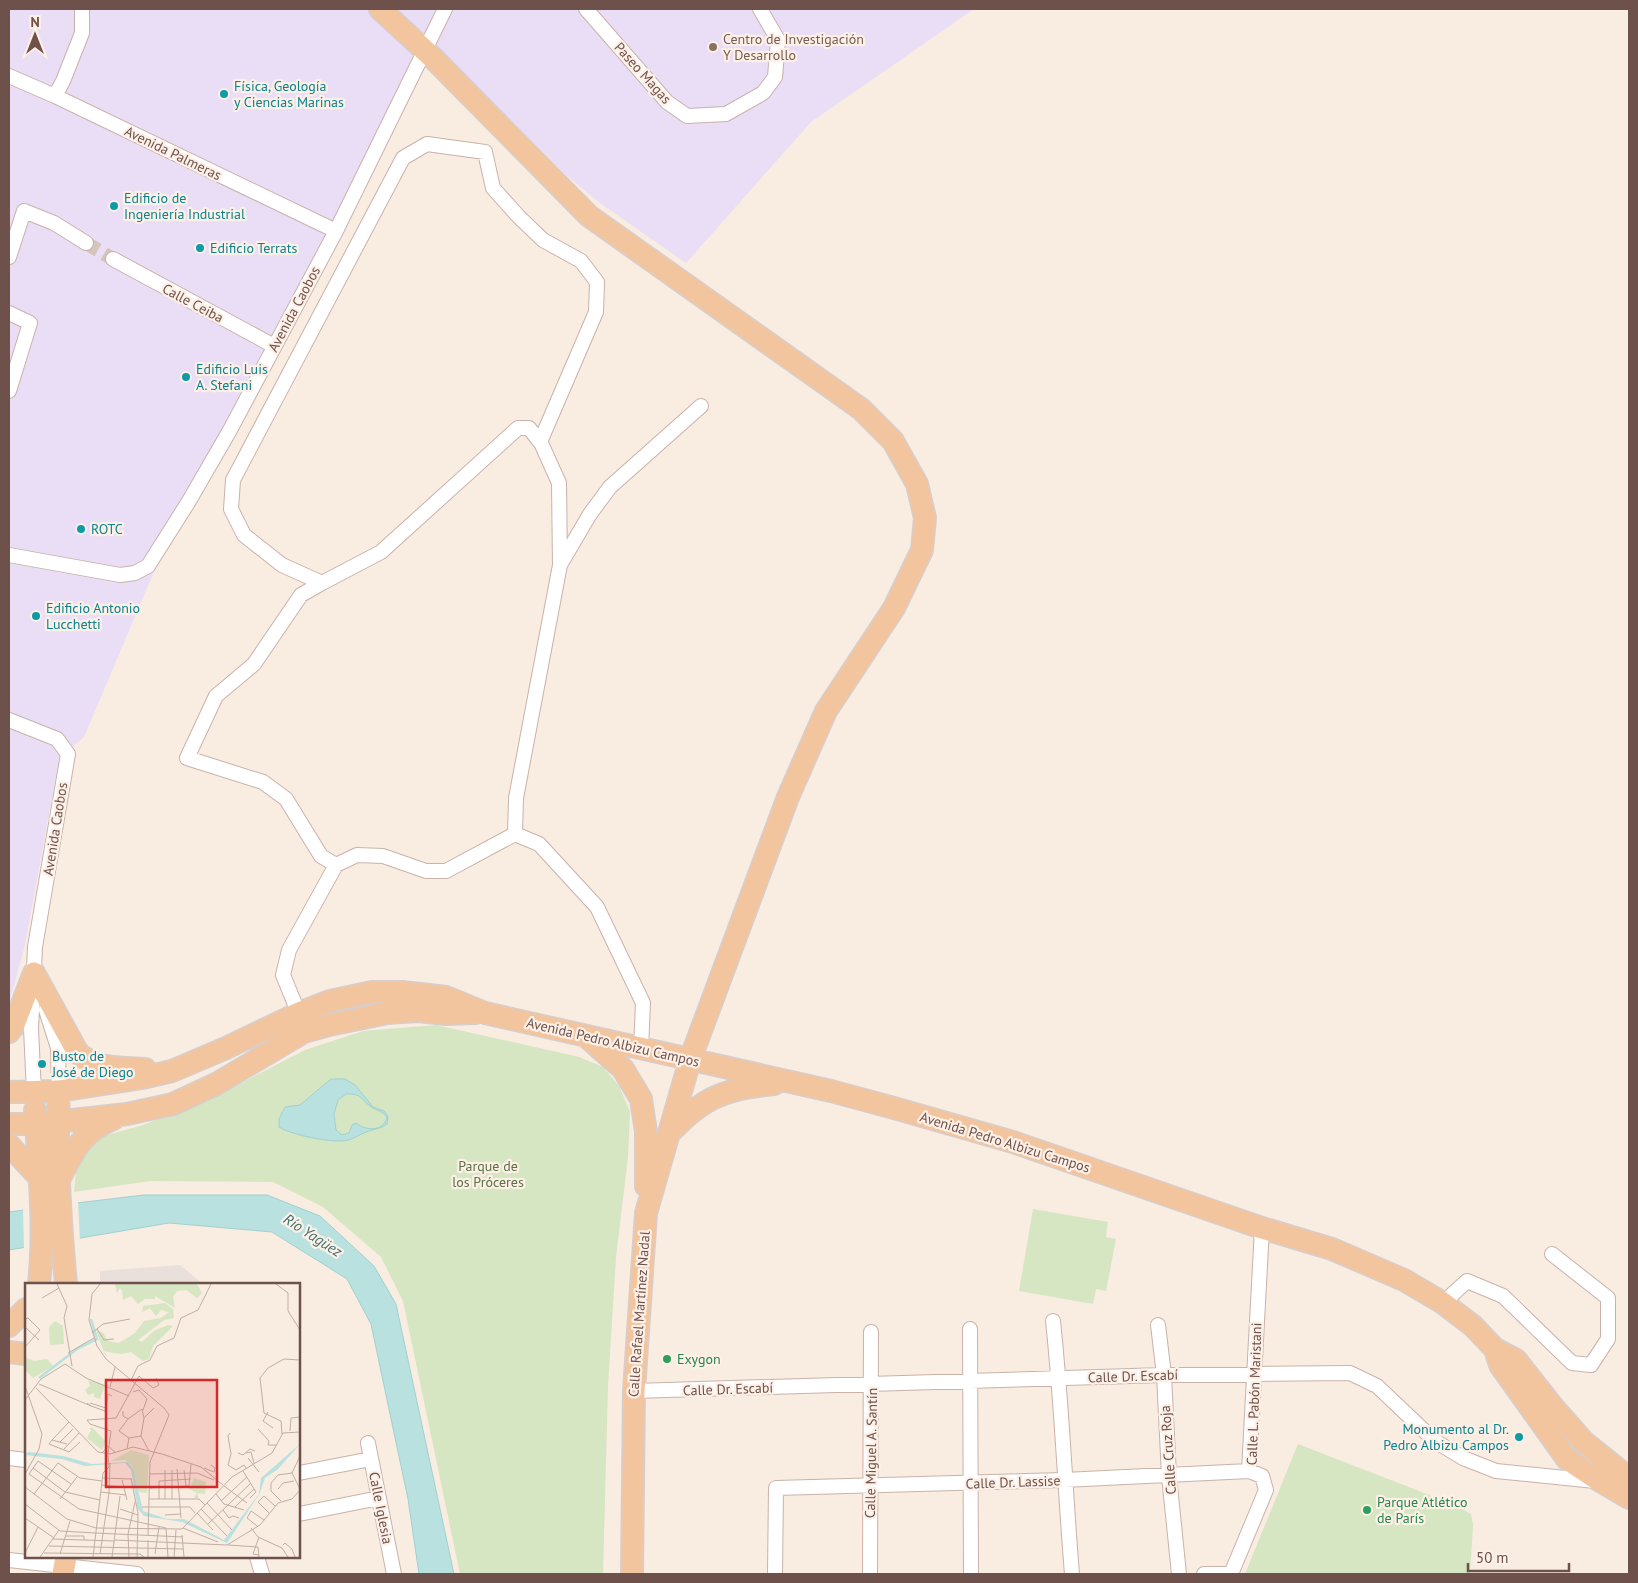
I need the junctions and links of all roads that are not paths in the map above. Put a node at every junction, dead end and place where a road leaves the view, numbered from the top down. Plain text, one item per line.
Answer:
1 (82, 9) edge
2 (380, 9) edge
3 (445, 9) edge
4 (586, 9) edge
5 (760, 9) edge
6 (425, 51) junction
7 (9, 76) edge
8 (55, 96) junction
9 (336, 232) junction
10 (86, 243) tunnel mouth
11 (9, 257) edge
12 (113, 259) tunnel mouth
13 (9, 313) edge
14 (274, 346) junction
15 (9, 391) edge
16 (701, 406) dead end
17 (540, 442) junction
18 (9, 555) edge
19 (560, 565) junction
20 (322, 583) junction
21 (9, 720) edge
22 (515, 834) junction
23 (336, 864) junction
24 (34, 973) junction
25 (302, 1022) junction
26 (9, 1032) edge
27 (586, 1036) junction
28 (641, 1049) junction
29 (690, 1060) junction
30 (172, 1071) junction
31 (794, 1082) junction
32 (59, 1091) junction
33 (9, 1092) edge
34 (34, 1092) junction
35 (127, 1114) junction
36 (58, 1122) junction
37 (9, 1124) edge
38 (36, 1124) junction
39 (669, 1133) junction
40 (9, 1145) edge
41 (50, 1178) junction
42 (646, 1213) junction
43 (1262, 1228) junction
44 (1552, 1254) dead end
45 (38, 1283) edge
46 (66, 1283) edge
47 (1443, 1303) junction
48 (25, 1310) edge
49 (1053, 1321) dead end
50 (1158, 1325) dead end
51 (9, 1326) edge
52 (970, 1330) dead end
53 (871, 1332) dead end
54 (1495, 1349) junction
55 (9, 1352) edge
56 (25, 1354) edge
57 (1255, 1373) junction
58 (1164, 1375) junction
59 (1059, 1378) junction
60 (970, 1381) junction
61 (872, 1385) junction
62 (634, 1391) junction
63 (368, 1442) dead end
64 (9, 1458) edge
65 (25, 1460) edge
66 (371, 1460) junction
67 (1249, 1471) junction
68 (300, 1473) edge
69 (1169, 1476) junction
70 (1629, 1477) edge
71 (1064, 1480) junction
72 (1600, 1481) junction
73 (971, 1483) junction
74 (870, 1487) junction
75 (379, 1498) junction
76 (1629, 1498) edge
77 (1629, 1511) edge
78 (300, 1514) edge
79 (257, 1558) edge
80 (9, 1560) edge
81 (65, 1566) edge
82 (137, 1574) edge
83 (262, 1574) edge
84 (394, 1574) edge
85 (632, 1574) edge
86 (775, 1574) edge
87 (870, 1574) edge
88 (971, 1574) edge
89 (1072, 1574) edge
90 (1179, 1574) edge
91 (1204, 1574) edge
92 (1231, 1574) edge

1 - 8 street
2 - 6 main road, Calle Rafael Martínez Nadal
3 - 6 street
4 - 5 street, Paseo Magas
6 - 9 street, Avenida Caobos
6 - 29 main road, Calle Rafael Martínez Nadal
7 - 8 street, Avenida Palmeras
8 - 9 street, Avenida Palmeras
9 - 14 street, Avenida Caobos
10 - 11 street
12 - 14 street, Calle Ceiba
13 - 15 street
14 - 18 street, Avenida Caobos
16 - 19 street
17 - 19 street
17 - 20 street
17 - 20 street
19 - 22 street
20 - 23 street
21 - 24 street, Avenida Caobos
22 - 23 street
22 - 28 street
23 - 25 street
24 - 26 main road
24 - 30 main road
24 - 32 street, Avenida Caobos
24 - 34 street, Avenida Caobos
25 - 27 main road, Avenida Pedro Albizu Campos
25 - 30 main road, Avenida Pedro Albizu Campos
25 - 35 main road, Avenida Pedro Albizu Campos
27 - 28 main road, Avenida Pedro Albizu Campos
27 - 42 main road
28 - 29 main road, Avenida Pedro Albizu Campos
29 - 31 main road, Avenida Pedro Albizu Campos
29 - 39 main road, Calle Rafael Martínez Nadal
30 - 32 main road, Avenida Pedro Albizu Campos
31 - 39 main road
31 - 43 main road, Avenida Pedro Albizu Campos
32 - 34 main road, Avenida Pedro Albizu Campos
32 - 36 main road
33 - 34 main road, Avenida Pedro Albizu Campos
34 - 38 main road
35 - 36 main road, Avenida Pedro Albizu Campos
35 - 41 main road
36 - 38 main road, Avenida Pedro Albizu Campos
36 - 41 main road
37 - 38 main road, Avenida Pedro Albizu Campos
38 - 41 main road
39 - 42 main road, Calle Rafael Martínez Nadal
40 - 41 main road
41 - 45 main road
41 - 46 main road
42 - 62 main road, Calle Rafael Martínez Nadal
43 - 47 main road, Avenida Pedro Albizu Campos
43 - 57 street, Calle L. Pabón Maristani
44 - 47 street
47 - 54 main road, Avenida Pedro Albizu Campos
48 - 51 main road
49 - 59 street
50 - 58 street, Calle Cruz Roja
52 - 60 street
53 - 61 street, Calle Miguel A. Santín
54 - 70 main road, Avenida Pedro Albizu Campos
54 - 72 main road, Avenida Pedro Albizu Campos
55 - 56 main road
57 - 58 street, Calle Dr. Escabí
57 - 67 street, Calle L. Pabón Maristani
57 - 72 street, Calle Dr. Escabí
58 - 59 street, Calle Dr. Escabí
58 - 69 street, Calle Cruz Roja
59 - 60 street, Calle Dr. Escabí
59 - 71 street
60 - 61 street, Calle Dr. Escabí
60 - 73 street
61 - 62 street, Calle Dr. Escabí
61 - 74 street, Calle Miguel A. Santín
62 - 85 main road, Calle Rafael Martínez Nadal
63 - 66 street, Calle Iglesia
64 - 65 street
66 - 68 street
66 - 75 street, Calle Iglesia
67 - 69 street, Calle Dr. Lassise
67 - 92 street, Calle L. Pabón Maristani
69 - 71 street, Calle Dr. Lassise
69 - 90 street, Calle Cruz Roja
71 - 73 street, Calle Dr. Lassise
71 - 89 street
72 - 76 main road, Avenida Pedro Albizu Campos
72 - 77 main road
73 - 74 street, Calle Dr. Lassise
73 - 88 street
74 - 86 street, Calle Dr. Lassise
74 - 87 street, Calle Miguel A. Santín
75 - 78 street
75 - 84 street, Calle Iglesia
79 - 83 street
80 - 81 street
81 - 82 street
91 - 92 street

